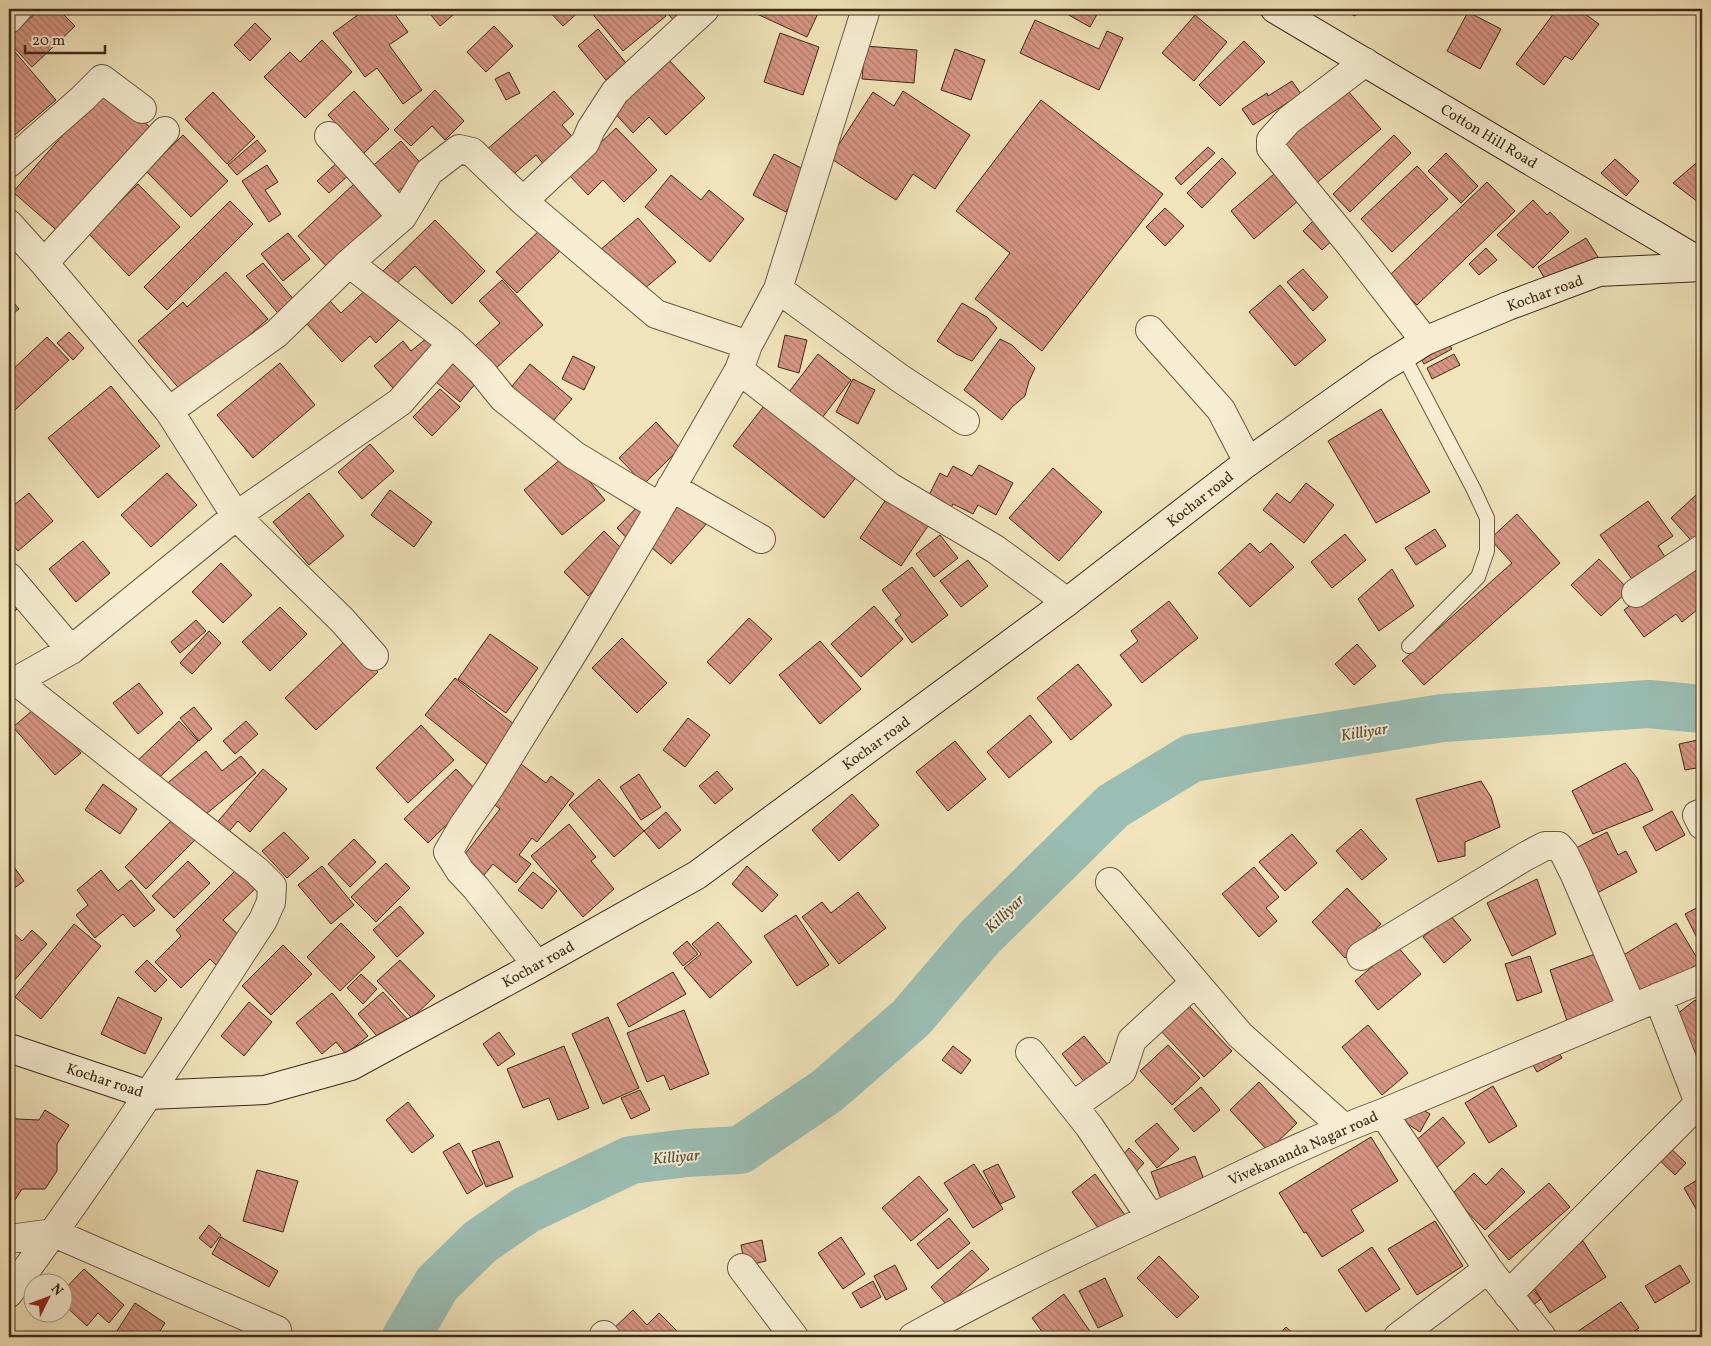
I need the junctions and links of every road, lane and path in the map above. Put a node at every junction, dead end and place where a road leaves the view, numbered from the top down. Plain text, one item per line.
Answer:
1 (18, 9) edge
2 (704, 9) edge
3 (866, 9) edge
4 (1274, 9) edge
5 (9, 19) edge
6 (1365, 62) junction
7 (142, 109) dead end
8 (165, 130) dead end
9 (328, 136) dead end
10 (9, 163) edge
11 (523, 201) junction
12 (402, 217) junction
13 (9, 224) edge
14 (44, 262) junction
15 (349, 263) junction
16 (1702, 265) edge
17 (778, 289) junction
18 (1150, 330) dead end
19 (1426, 341) junction
20 (452, 343) junction
21 (1403, 355) junction
22 (743, 357) junction
23 (169, 412) junction
24 (965, 421) dead end
25 (1248, 462) junction
26 (666, 497) junction
27 (236, 516) junction
28 (761, 539) dead end
29 (1702, 549) edge
30 (9, 577) edge
31 (1636, 593) dead end
32 (1067, 602) junction
33 (1409, 646) dead end
34 (71, 650) junction
35 (374, 656) dead end
36 (12, 683) edge
37 (1702, 813) edge
38 (1702, 825) edge
39 (1110, 882) dead end
40 (1361, 956) dead end
41 (538, 965) junction
42 (1702, 979) edge
43 (1194, 983) junction
44 (1658, 997) junction
45 (1632, 1008) junction
46 (9, 1048) edge
47 (1030, 1052) dead end
48 (149, 1095) junction
49 (1073, 1106) junction
50 (1383, 1113) junction
51 (1344, 1127) junction
52 (1150, 1218) junction
53 (54, 1233) junction
54 (9, 1239) edge
55 (742, 1268) dead end
56 (1488, 1269) junction
57 (9, 1293) edge
58 (1508, 1295) junction
59 (277, 1330) dead end
60 (794, 1337) edge
61 (913, 1337) edge
62 (1398, 1337) edge
63 (1542, 1337) edge

1 - 5 street
2 - 11 street
3 - 17 street
4 - 6 street, Cotton Hill Road
6 - 16 street, Cotton Hill Road
6 - 19 street
7 - 10 street
8 - 14 street
9 - 12 street
11 - 12 street
11 - 22 street
12 - 15 street
13 - 14 street
14 - 23 street
15 - 20 street
15 - 23 street
16 - 19 street, Kochar road
17 - 22 street
17 - 24 street
18 - 25 street
19 - 21 street, Kochar road
20 - 26 street
20 - 27 street
21 - 25 street, Kochar road
21 - 33 lane
22 - 26 street
22 - 32 street
23 - 27 street
25 - 32 street, Kochar road
26 - 28 street
26 - 41 street
27 - 34 street
27 - 35 street
29 - 31 street
30 - 34 street
32 - 41 street, Kochar road
34 - 36 street
36 - 48 street
37 - 38 street
39 - 43 street
40 - 45 street
41 - 48 street, Kochar road
42 - 44 street, Vivekananda Nagar road
43 - 49 street
43 - 51 street
44 - 45 street, Vivekananda Nagar road
44 - 58 street
45 - 50 street, Vivekananda Nagar road
46 - 48 street, Kochar road
47 - 49 street
48 - 53 street
49 - 52 street
50 - 51 street, Vivekananda Nagar road
50 - 56 street
51 - 52 street, Vivekananda Nagar road
52 - 61 street, Vivekananda Nagar road
53 - 54 street
53 - 57 street
53 - 59 street
55 - 60 street
56 - 58 street
56 - 62 street
58 - 63 street

